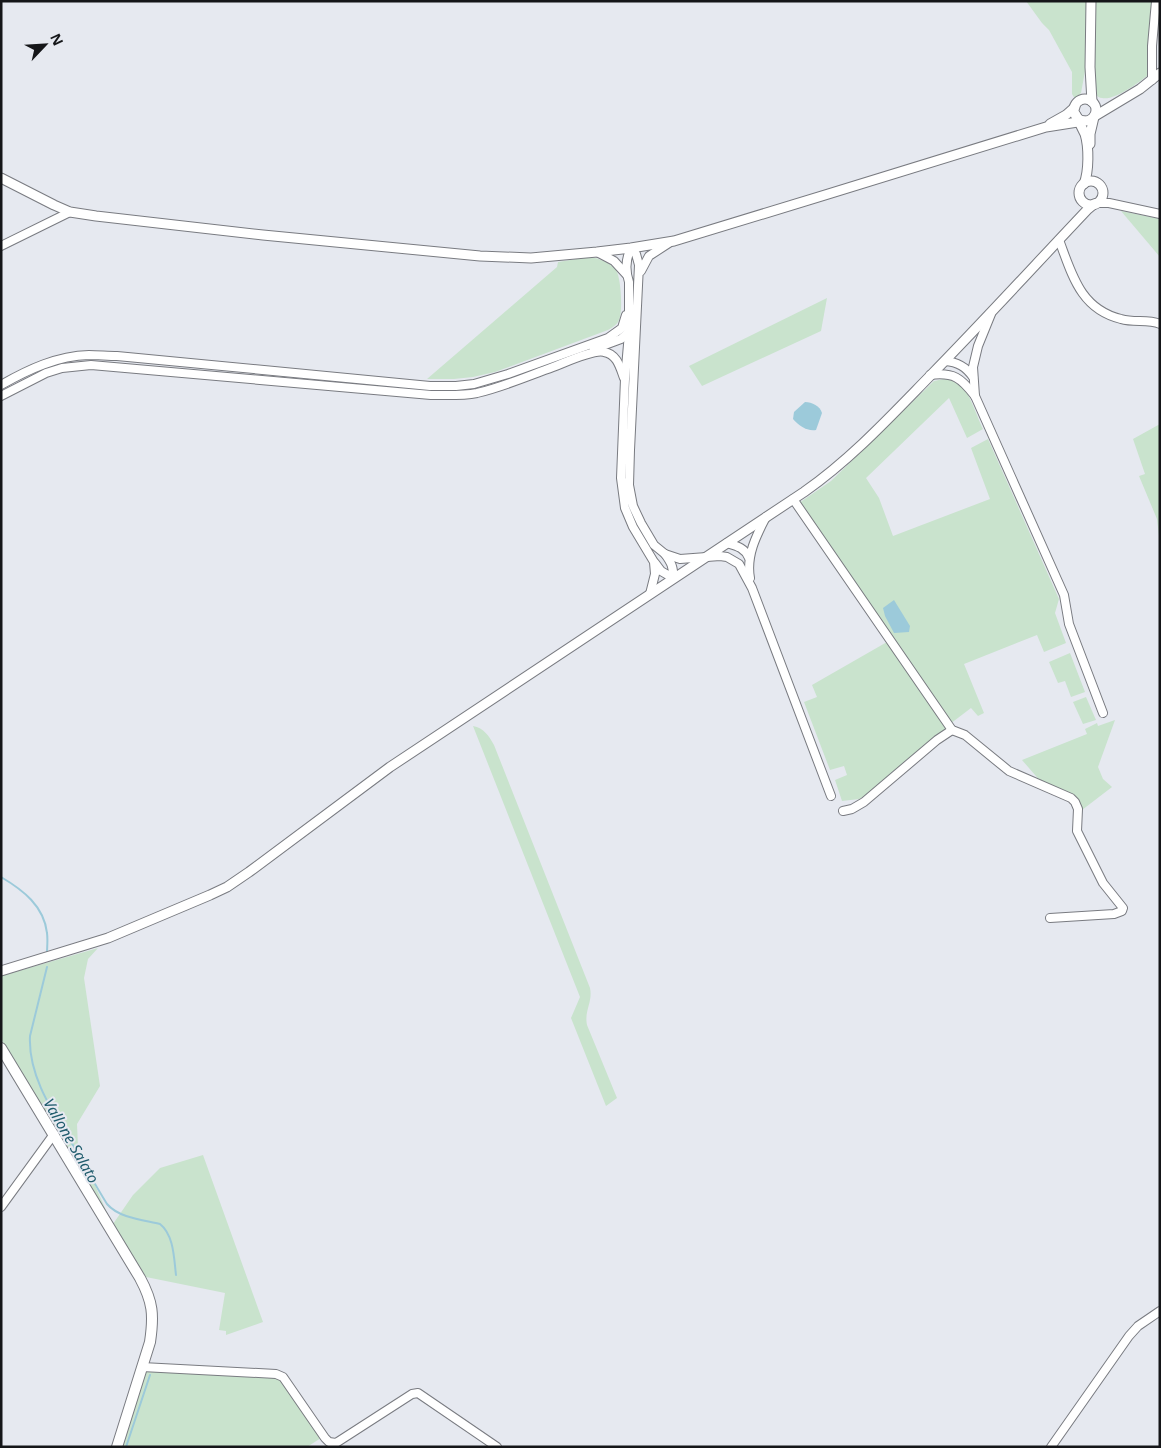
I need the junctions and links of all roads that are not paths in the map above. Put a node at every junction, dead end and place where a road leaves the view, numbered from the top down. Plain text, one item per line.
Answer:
1 (1091, 1) edge
2 (1156, 1) edge
3 (1090, 67) junction
4 (1160, 73) edge
5 (1152, 80) junction
6 (1125, 97) junction
7 (1093, 102) junction
8 (1079, 113) junction
9 (1094, 117) junction
10 (1046, 127) junction
11 (1, 178) edge
12 (1097, 183) junction
13 (1084, 184) junction
14 (1081, 198) junction
15 (1095, 204) junction
16 (70, 212) junction
17 (1160, 214) edge
18 (1072, 225) junction
19 (1059, 240) junction
20 (674, 241) junction
21 (1, 246) edge
22 (631, 248) junction
23 (597, 252) junction
24 (626, 274) junction
25 (638, 277) junction
26 (628, 309) junction
27 (992, 312) junction
28 (636, 313) junction
29 (1160, 324) edge
30 (629, 333) junction
31 (608, 338) junction
32 (634, 356) junction
33 (579, 357) junction
34 (949, 359) junction
35 (930, 375) junction
36 (973, 377) junction
37 (625, 379) junction
38 (959, 379) junction
39 (1, 385) edge
40 (1, 396) edge
41 (975, 396) junction
42 (793, 499) junction
43 (766, 517) junction
44 (731, 542) junction
45 (665, 554) junction
46 (704, 557) junction
47 (749, 558) junction
48 (654, 562) junction
49 (739, 564) junction
50 (673, 578) junction
51 (752, 588) junction
52 (650, 594) junction
53 (1103, 713) dead end
54 (952, 730) junction
55 (832, 796) dead end
56 (843, 811) dead end
57 (1050, 918) dead end
58 (1, 971) edge
59 (1, 1048) edge
60 (54, 1134) junction
61 (1, 1207) edge
62 (1160, 1311) edge
63 (142, 1367) junction
64 (116, 1447) edge
65 (497, 1447) edge
66 (1051, 1447) edge

1 - 3 street
2 - 5 street
3 - 7 street
3 - 8 street
4 - 5 street
5 - 6 street
6 - 7 street
6 - 9 street
7 - 8 street
7 - 9 street
8 - 9 street
8 - 10 street
8 - 10 street
8 - 13 street
9 - 12 street
10 - 20 street
11 - 16 street
12 - 13 street
12 - 15 street
13 - 14 street
14 - 15 street
14 - 18 street
15 - 17 street
15 - 18 street
16 - 21 street
16 - 23 street
18 - 19 street
19 - 27 street
19 - 29 street
20 - 22 street
20 - 25 street
22 - 23 street
22 - 24 street
22 - 25 street
23 - 24 street
24 - 26 street
25 - 28 street
26 - 30 street
26 - 31 street
27 - 34 street
27 - 36 street
28 - 30 street
28 - 32 street
30 - 31 street
30 - 32 street
30 - 33 street
30 - 37 street
31 - 39 street
32 - 45 street
33 - 37 street
33 - 40 street
34 - 35 street
34 - 36 street
34 - 38 street
35 - 38 street
35 - 42 street
36 - 41 street
37 - 48 street
38 - 41 street
41 - 53 street
42 - 43 street
42 - 54 street
43 - 44 street
43 - 47 street
44 - 46 street
44 - 47 street
44 - 49 street
45 - 46 street
45 - 50 street
46 - 49 street
46 - 50 street
47 - 51 street
48 - 50 street
48 - 52 street
49 - 51 street
50 - 52 street
51 - 55 street
52 - 58 street
54 - 56 street
54 - 57 street
59 - 60 main road
60 - 61 street
60 - 63 main road
62 - 66 street
63 - 64 main road
63 - 65 street

